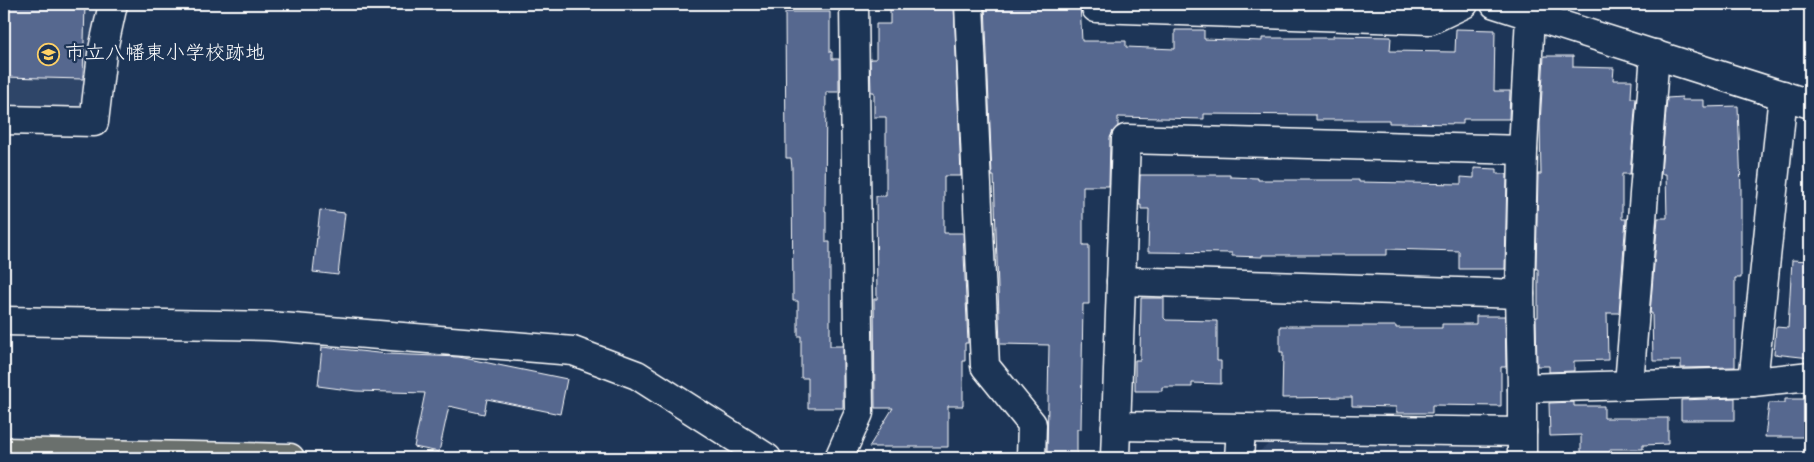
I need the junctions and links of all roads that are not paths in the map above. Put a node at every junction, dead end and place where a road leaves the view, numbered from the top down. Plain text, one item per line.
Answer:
1 (113, 4) edge
2 (854, 4) edge
3 (969, 4) edge
4 (1096, 4) edge
5 (1464, 4) edge
6 (1494, 4) edge
7 (1227, 8) edge
8 (1530, 16) junction
9 (1655, 54) junction
10 (1783, 95) junction
11 (1810, 104) edge
12 (4, 120) edge
13 (1523, 150) junction
14 (1121, 282) junction
15 (1520, 294) junction
16 (4, 321) edge
17 (1810, 376) edge
18 (1753, 382) junction
19 (1628, 385) junction
20 (1522, 388) junction
21 (1116, 426) junction
22 (1241, 429) junction
23 (1522, 432) junction
24 (4, 452) edge
25 (290, 458) edge
26 (767, 458) edge
27 (839, 458) edge
28 (1031, 458) edge
29 (1114, 458) edge
30 (1239, 458) edge
31 (1522, 458) edge

1 - 12 street
2 - 27 street
3 - 28 street
4 - 7 street
5 - 7 street
6 - 8 street
8 - 9 street
8 - 13 street
9 - 10 street
9 - 19 street
10 - 11 street
10 - 18 street
13 - 14 street
13 - 15 street
14 - 15 street
14 - 21 street
15 - 20 street
16 - 26 street
17 - 18 street
18 - 19 street
19 - 20 street
20 - 23 street
21 - 22 street
21 - 29 street
22 - 23 street
22 - 30 street
23 - 31 street
24 - 25 main road

